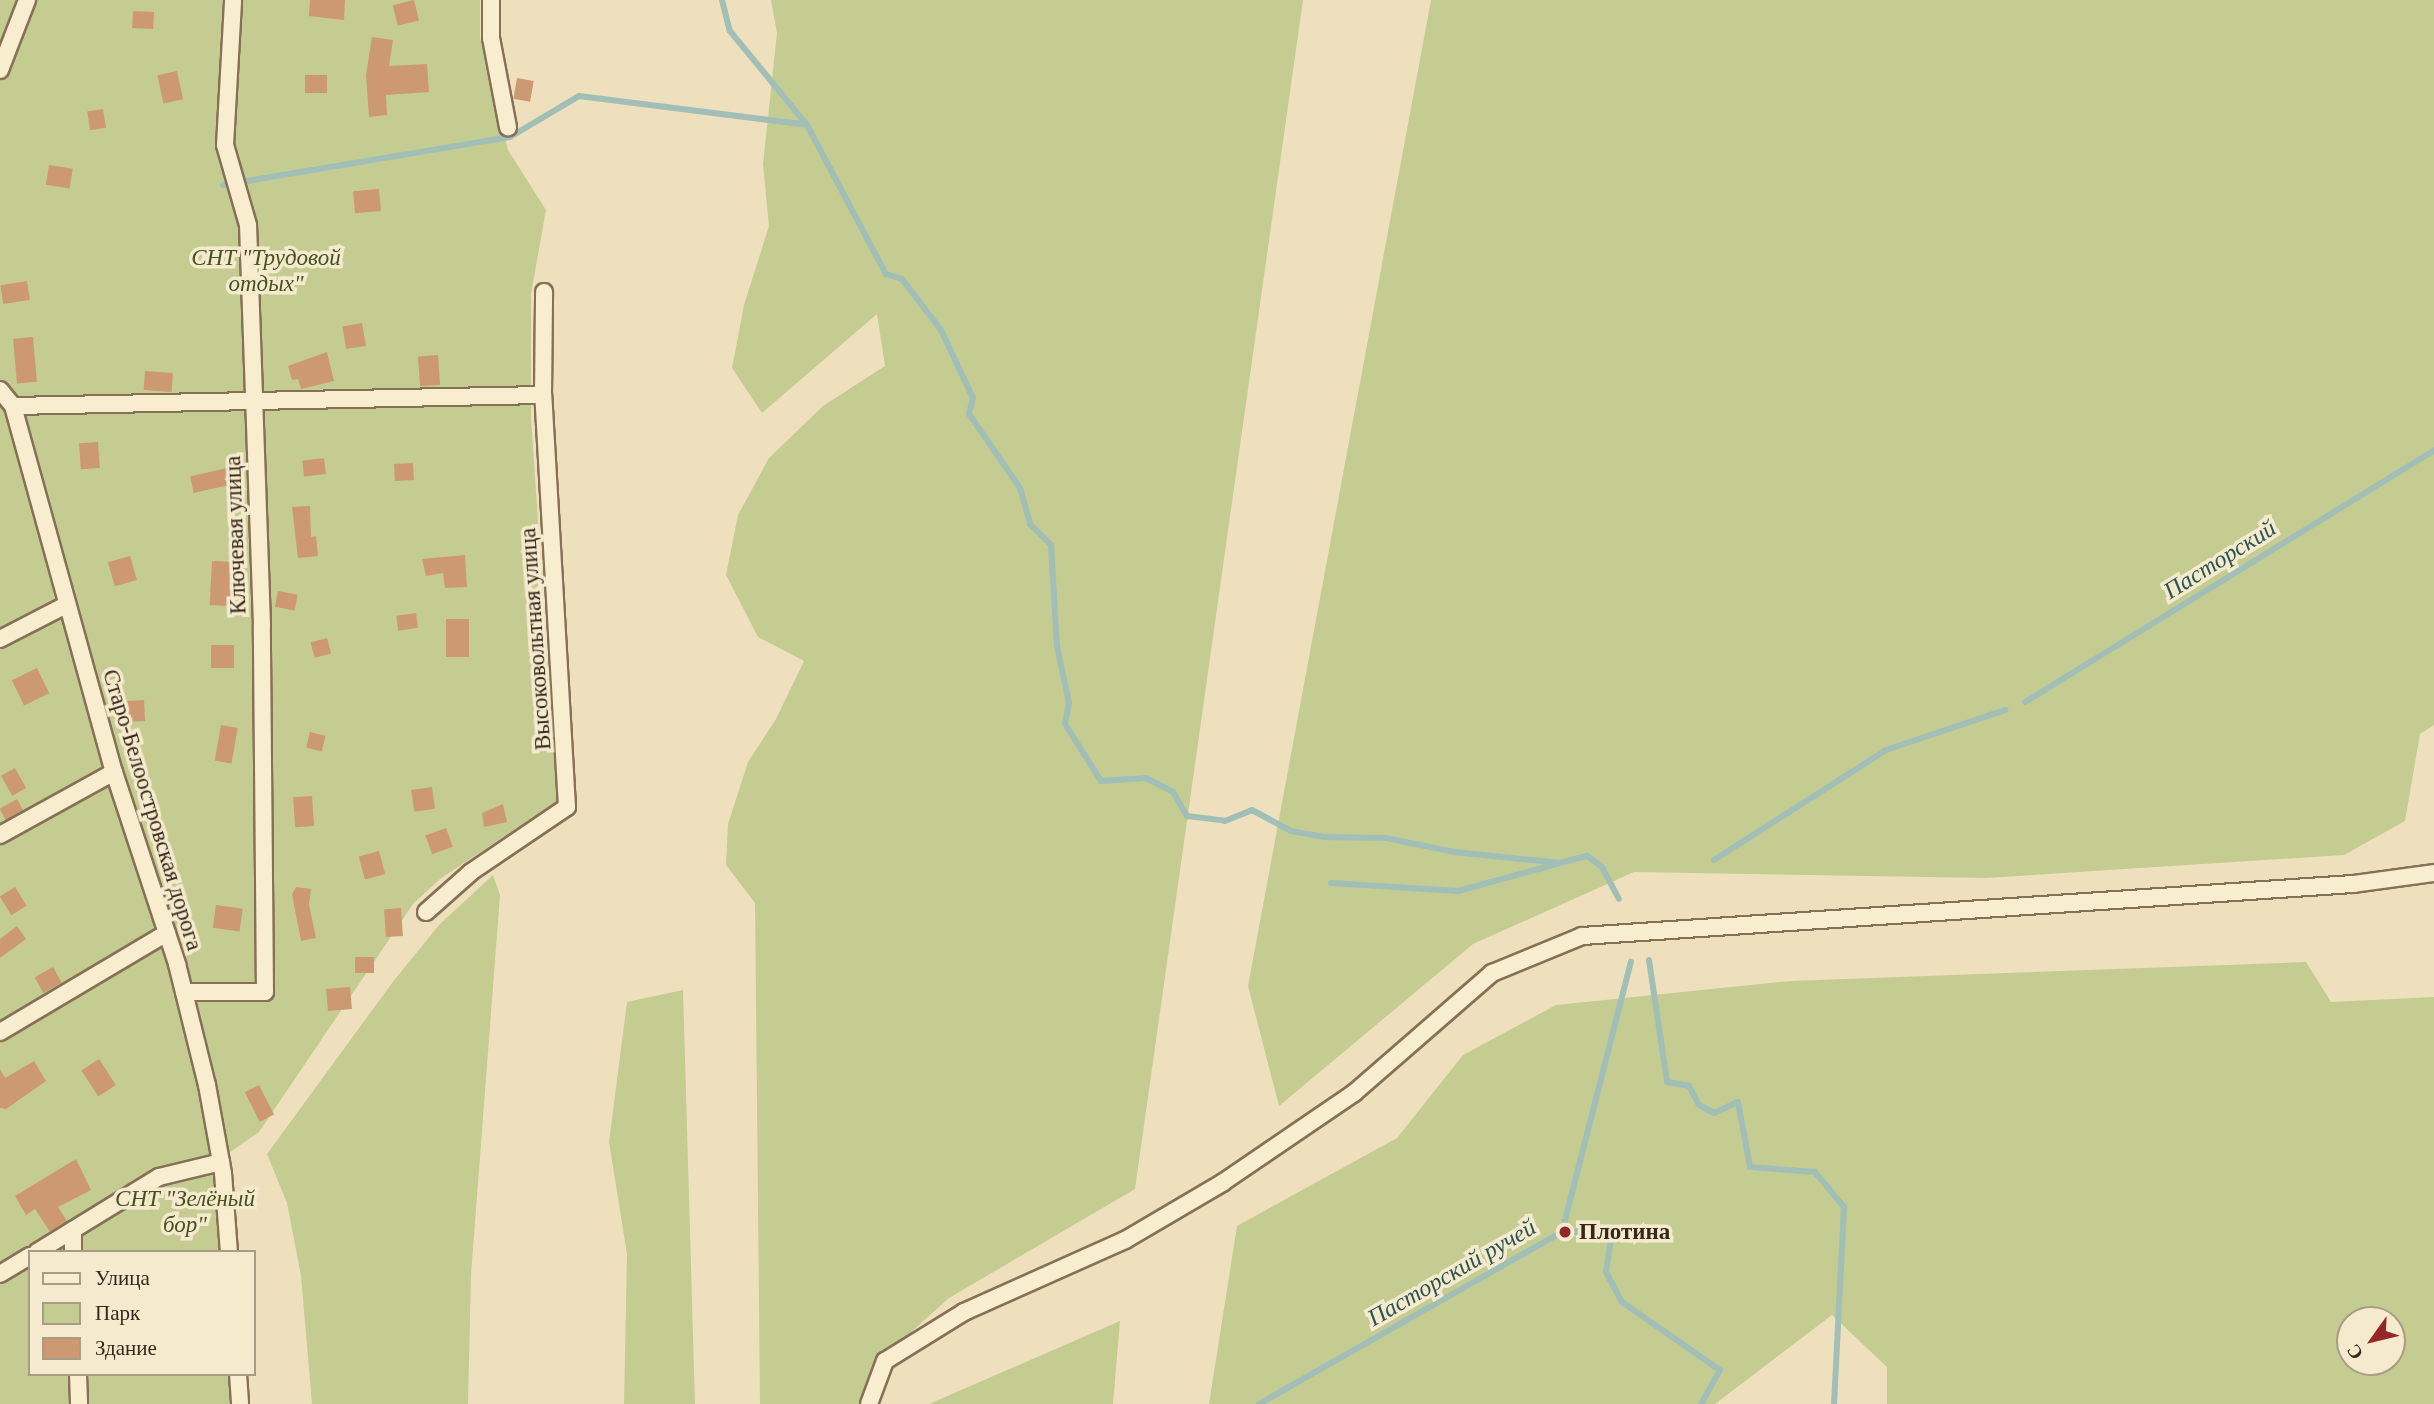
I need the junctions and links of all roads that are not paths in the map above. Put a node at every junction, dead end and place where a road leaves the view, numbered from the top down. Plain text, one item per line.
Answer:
1 (27, 0) edge
2 (233, 0) edge
3 (491, 0) edge
4 (3, 52) edge
5 (0, 70) edge
6 (509, 127) dead end
7 (544, 292) dead end
8 (0, 390) edge
9 (543, 395) junction
10 (254, 402) junction
11 (13, 406) junction
12 (66, 605) junction
13 (0, 639) edge
14 (114, 772) junction
15 (0, 835) edge
16 (2434, 873) edge
17 (426, 912) dead end
18 (167, 933) junction
19 (184, 992) junction
20 (0, 1032) edge
21 (221, 1162) junction
22 (72, 1230) junction
23 (40, 1250) edge
24 (73, 1250) edge
25 (229, 1250) edge
26 (28, 1257) edge
27 (0, 1274) edge
28 (78, 1376) edge
29 (238, 1376) edge
30 (79, 1404) edge
31 (240, 1404) edge
32 (869, 1404) edge

1 - 4 street
2 - 10 street, Ключевая улица
3 - 6 street
4 - 5 street
7 - 9 street, Высоковольтная улица
8 - 11 street, Старо-Белоостровская дорога
9 - 10 street
9 - 17 street, Высоковольтная улица
10 - 11 street
10 - 19 street, Ключевая улица
11 - 12 street, Старо-Белоостровская дорога
12 - 13 street
12 - 14 street, Старо-Белоостровская дорога
14 - 15 street
14 - 18 street, Старо-Белоостровская дорога
16 - 32 street
18 - 19 street, Старо-Белоостровская дорога
18 - 20 street
19 - 21 street, Старо-Белоостровская дорога
21 - 22 street
21 - 25 street, Старо-Белоостровская дорога
22 - 23 street
22 - 24 street
26 - 27 street
28 - 30 street
29 - 31 street

